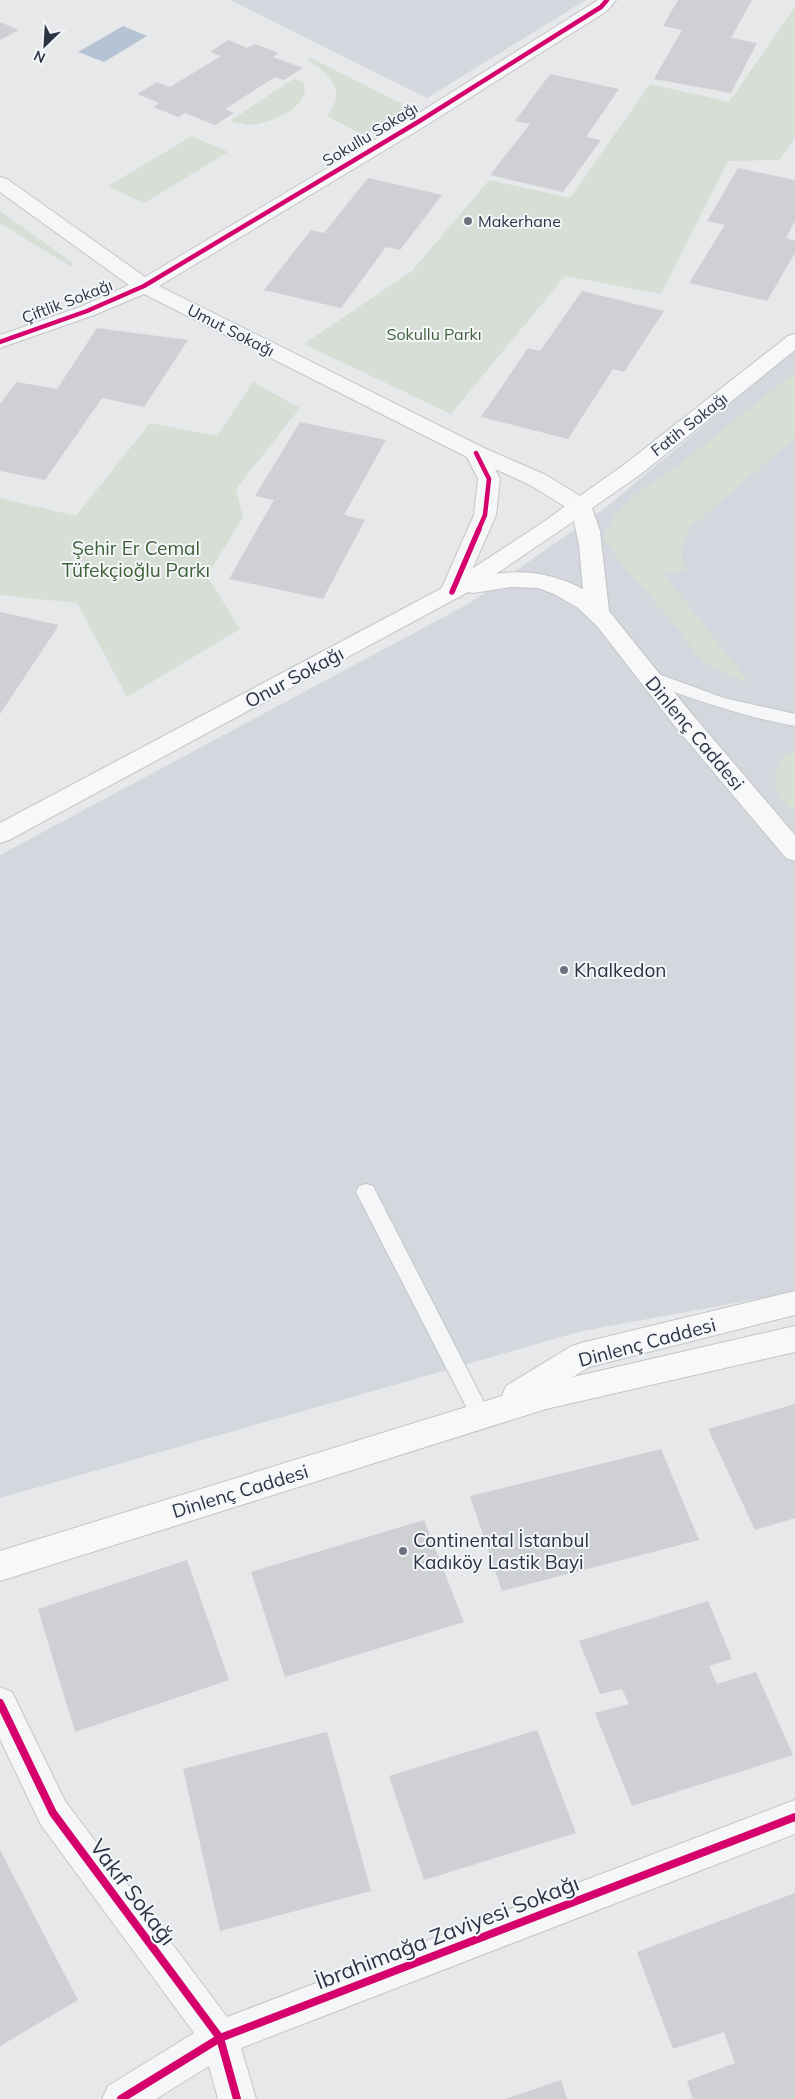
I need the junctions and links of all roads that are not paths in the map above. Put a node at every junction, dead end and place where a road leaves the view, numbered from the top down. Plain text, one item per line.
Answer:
1 (607, 0) edge
2 (0, 183) edge
3 (144, 286) junction
4 (795, 340) edge
5 (0, 342) edge
6 (476, 453) junction
7 (580, 506) junction
8 (452, 592) junction
9 (598, 613) junction
10 (645, 674) junction
11 (795, 720) edge
12 (0, 834) edge
13 (795, 852) edge
14 (366, 1192) dead end
15 (795, 1303) edge
16 (795, 1339) edge
17 (481, 1416) junction
18 (0, 1566) edge
19 (0, 1704) edge
20 (795, 1817) edge
21 (220, 2038) junction
22 (121, 2099) edge
23 (237, 2099) edge

1 - 3 street, Sokullu Sokağı
2 - 3 street, Umut Sokağı
3 - 5 street, Çiftlik Sokağı
3 - 6 street, Umut Sokağı
4 - 7 main road, Fatih Sokağı
6 - 7 street, Umut Sokağı
6 - 8 street
7 - 8 main road, Onur Sokağı
7 - 9 main road, Dinlenç Caddesi
8 - 9 main road, Dinlenç Caddesi
8 - 12 main road, Onur Sokağı
9 - 10 main road, Dinlenç Caddesi
10 - 11 lane
10 - 13 main road, Dinlenç Caddesi
14 - 17 lane
15 - 17 main road, Dinlenç Caddesi
16 - 17 main road, Dinlenç Caddesi
17 - 18 main road, Dinlenç Caddesi
19 - 21 street, Vakıf Sokağı
20 - 21 street, İbrahimağa Zaviyesi Sokağı
21 - 22 street, İbrahimağa Zaviyesi Sokağı
21 - 23 street, Vakıf Sokağı

